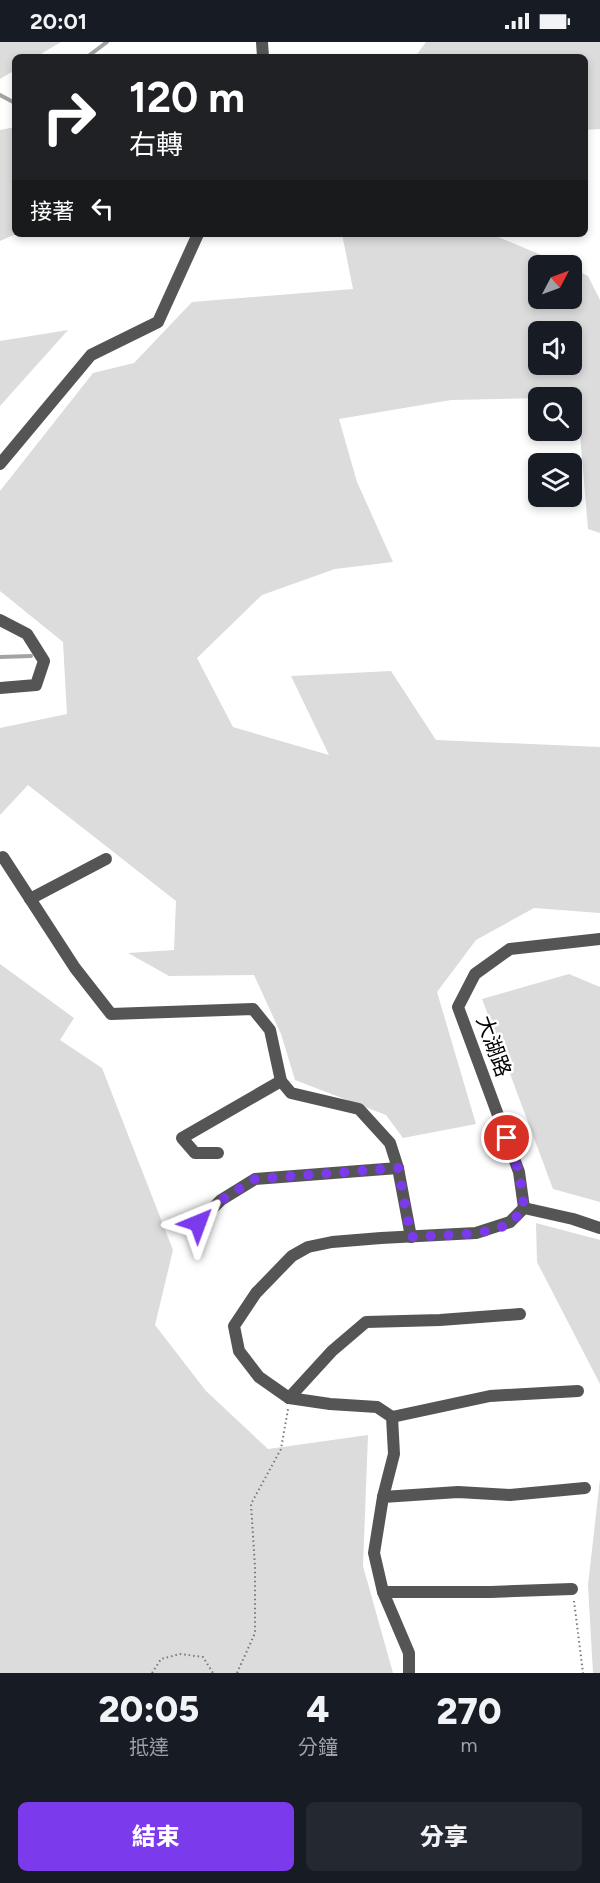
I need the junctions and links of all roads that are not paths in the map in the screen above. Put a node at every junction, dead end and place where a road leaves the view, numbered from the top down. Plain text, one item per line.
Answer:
1 (197, 237) edge
2 (0, 464) edge
3 (0, 620) edge
4 (0, 688) edge
5 (3, 857) dead end
6 (106, 859) dead end
7 (30, 899) junction
8 (600, 939) edge
9 (281, 1081) junction
10 (218, 1153) dead end
11 (398, 1168) junction
12 (524, 1208) junction
13 (198, 1223) dead end
14 (600, 1228) edge
15 (411, 1237) junction
16 (520, 1314) dead end
17 (578, 1391) dead end
18 (289, 1402) junction
19 (392, 1417) junction
20 (585, 1488) dead end
21 (383, 1497) junction
22 (572, 1589) road end
23 (383, 1592) junction
24 (408, 1673) edge

1 - 2 street
3 - 4 street
5 - 7 street
6 - 7 street
7 - 9 street
8 - 12 street, 大湖路
9 - 10 street
9 - 11 street
11 - 13 street
11 - 15 street
12 - 14 street
12 - 15 street
15 - 18 street
16 - 18 street
17 - 19 street
18 - 19 street
19 - 21 street
20 - 21 street
21 - 23 street
22 - 23 street
23 - 24 street

